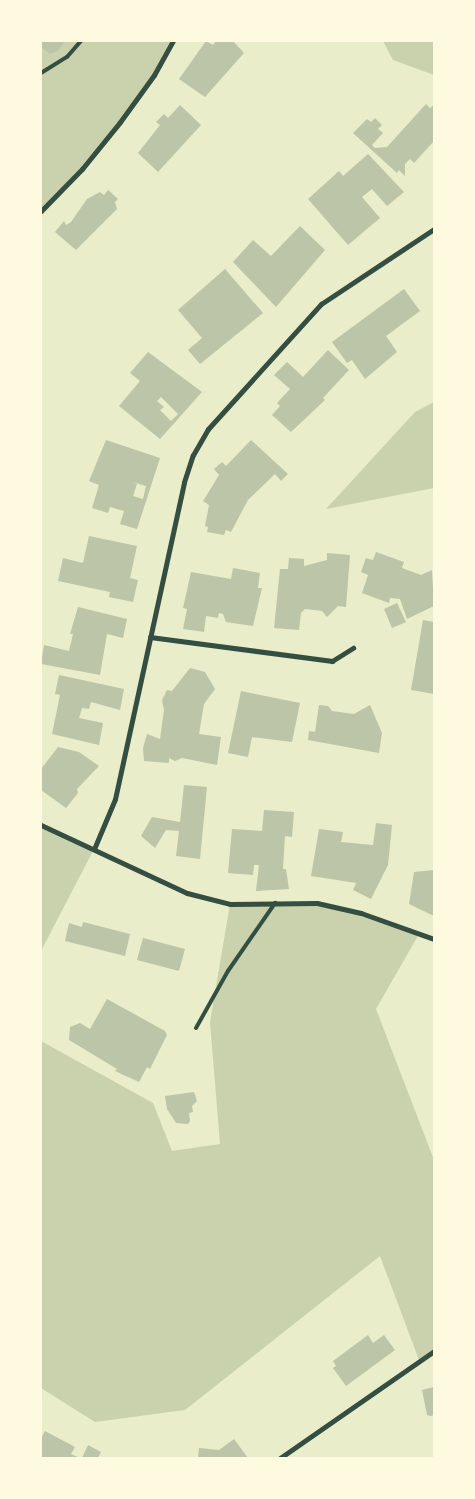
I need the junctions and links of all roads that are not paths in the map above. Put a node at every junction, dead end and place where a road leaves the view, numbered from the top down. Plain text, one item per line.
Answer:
1 (81, 41) edge
2 (173, 41) edge
3 (41, 73) edge
4 (41, 211) edge
5 (434, 228) edge
6 (150, 637) junction
7 (353, 648) dead end
8 (41, 825) edge
9 (94, 849) junction
10 (275, 903) junction
11 (434, 938) edge
12 (196, 1028) dead end
13 (434, 1351) edge
14 (280, 1458) edge

1 - 3 lane
2 - 4 street
5 - 6 street
6 - 7 street
6 - 9 street
8 - 9 street
9 - 10 street
10 - 11 street
10 - 12 lane
13 - 14 street

